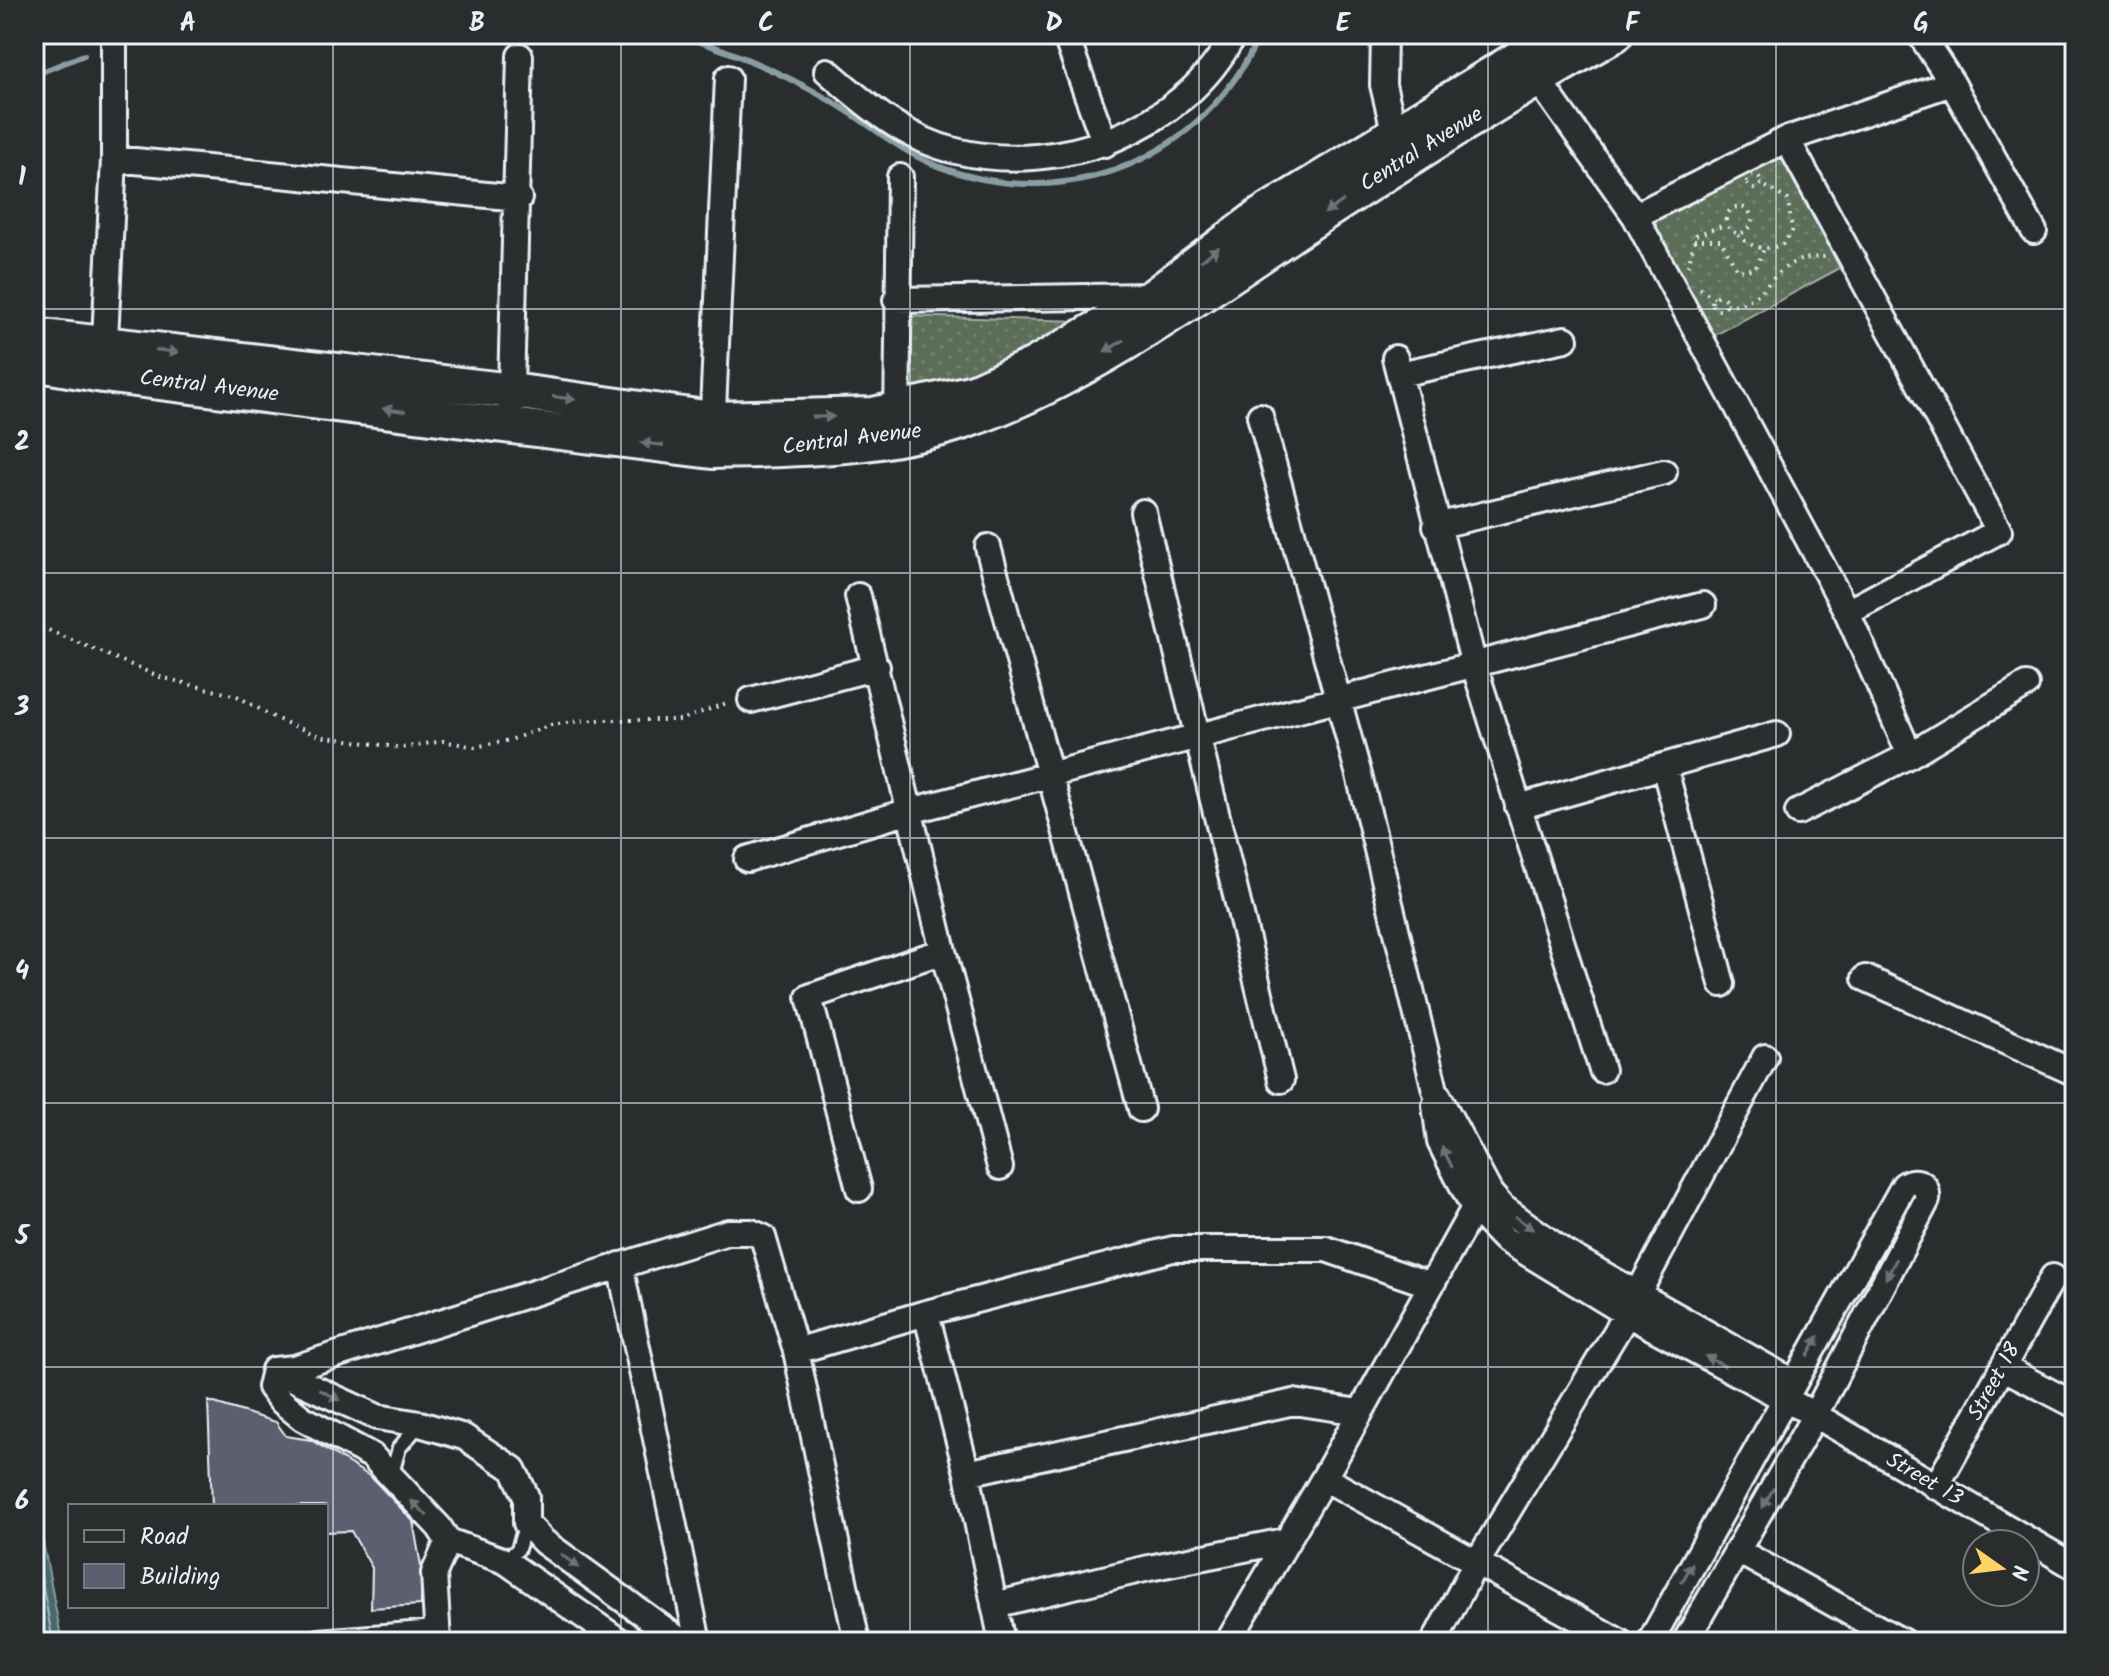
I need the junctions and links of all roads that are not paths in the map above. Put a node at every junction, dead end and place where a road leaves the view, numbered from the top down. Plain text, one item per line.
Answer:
1 (114, 34) edge
2 (1065, 34) edge
3 (1234, 34) edge
4 (1384, 34) edge
5 (1558, 34) edge
6 (1615, 34) edge
7 (1920, 34) edge
8 (520, 56) dead end
9 (1529, 67) junction
10 (827, 71) dead end
11 (728, 78) dead end
12 (1952, 83) junction
13 (1787, 139) junction
14 (1105, 144) junction
15 (1398, 148) junction
16 (114, 159) junction
17 (900, 177) dead end
18 (519, 198) junction
19 (1635, 216) junction
20 (2034, 231) dead end
21 (1217, 285) junction
22 (1154, 296) junction
23 (896, 300) junction
24 (34, 336) edge
25 (1565, 339) dead end
26 (104, 360) junction
27 (34, 363) edge
28 (512, 391) junction
29 (1260, 416) dead end
30 (897, 424) junction
31 (510, 425) junction
32 (712, 435) junction
33 (1664, 472) dead end
34 (1143, 512) dead end
35 (1436, 526) junction
36 (988, 547) dead end
37 (858, 596) dead end
38 (1703, 605) dead end
39 (1847, 612) junction
40 (1474, 665) junction
41 (877, 667) junction
42 (2026, 685) dead end
43 (751, 700) road end
44 (1339, 700) junction
45 (1777, 734) dead end
46 (1197, 736) junction
47 (1910, 755) junction
48 (1664, 766) junction
49 (1051, 774) junction
50 (1518, 807) junction
51 (910, 811) junction
52 (1798, 812) dead end
53 (747, 859) dead end
54 (943, 951) junction
55 (1865, 978) dead end
56 (1722, 984) dead end
57 (1765, 1057) dead end
58 (1602, 1070) dead end
59 (2075, 1073) edge
60 (1281, 1080) dead end
61 (1435, 1090) junction
62 (1141, 1109) dead end
63 (1000, 1167) dead end
64 (859, 1189) dead end
65 (1474, 1208) junction
66 (620, 1265) junction
67 (2053, 1277) dead end
68 (1431, 1285) junction
69 (1632, 1304) junction
70 (926, 1313) junction
71 (796, 1351) junction
72 (2004, 1368) junction
73 (274, 1370) junction
74 (1788, 1390) junction
75 (2075, 1405) edge
76 (1359, 1412) junction
77 (1815, 1415) junction
78 (420, 1424) junction
79 (967, 1473) junction
80 (392, 1474) junction
81 (1324, 1478) junction
82 (1936, 1487) junction
83 (526, 1523) junction
84 (448, 1541) junction
85 (1285, 1541) junction
86 (1738, 1551) junction
87 (505, 1561) junction
88 (1477, 1563) junction
89 (2075, 1567) edge
90 (994, 1605) junction
91 (438, 1637) edge
92 (319, 1642) edge
93 (621, 1642) edge
94 (682, 1642) edge
95 (698, 1642) edge
96 (857, 1642) edge
97 (1002, 1642) edge
98 (1228, 1642) edge
99 (1434, 1642) edge
100 (1620, 1642) edge
101 (1650, 1642) edge
102 (1685, 1642) edge
103 (1903, 1642) edge

1 - 16 street
2 - 14 street
3 - 14 street
4 - 15 street
5 - 9 street, Central Avenue
6 - 9 street, Central Avenue
7 - 12 street
8 - 18 street
9 - 15 street, Central Avenue
9 - 19 street
10 - 14 street
11 - 32 street
12 - 13 street
12 - 20 street
13 - 19 street
13 - 39 street
15 -> 21 street, Central Avenue
22 -> 15 street, Central Avenue
16 - 18 street
16 - 26 street
17 - 23 street
18 - 28 street
19 - 39 street
21 - 22 street
21 -> 30 street, Central Avenue
22 - 23 street
22 - 30 street, Central Avenue
23 - 30 street
24 - 26 street, Central Avenue
25 - 35 street
26 - 27 street, Central Avenue
26 -> 28 street, Central Avenue
31 -> 26 street, Central Avenue
28 - 31 street
28 -> 32 street, Central Avenue
29 - 44 street
30 - 32 street, Central Avenue
32 -> 31 street, Central Avenue
33 - 35 street
34 - 46 street
35 - 40 street
36 - 49 street
37 - 41 street
38 - 40 street
39 - 47 street
40 - 44 street
40 - 50 street
41 - 43 street
41 - 51 street
42 - 47 street
44 - 46 street
44 - 61 street
45 - 48 street
46 - 49 street
46 - 60 street
47 - 52 street
48 - 50 street
48 - 56 street
49 - 51 street
49 - 62 street
50 - 58 street
51 - 53 street
51 - 54 street
54 - 63 street
54 - 64 street
55 - 59 street
57 - 69 street
65 -> 61 street
61 -> 69 street
65 - 68 street
65 - 69 street
66 - 71 street
66 - 73 street
66 - 95 street
67 - 72 street, Street 18
68 - 70 street
68 - 76 street
69 - 74 street, Street 13
69 - 88 street
70 - 71 street
70 - 79 street
71 - 96 street
72 - 75 street
72 - 82 street, Street 18
73 -> 78 street
73 - 80 street
74 - 77 street, Street 13
74 -> 77 street
101 -> 74 street
76 - 79 street
76 - 81 street
77 - 82 street, Street 13
77 -> 86 street
78 - 80 lane
78 - 83 street
79 - 90 street
84 -> 80 street
81 - 85 street
81 - 88 street
82 - 89 street, Street 13
83 - 87 lane
83 -> 94 street
84 - 87 street
84 - 91 street
85 - 90 street
85 - 98 street
86 - 102 street
86 - 103 street
87 - 93 street
88 - 99 street
88 - 100 street
90 - 97 street
91 - 92 street

